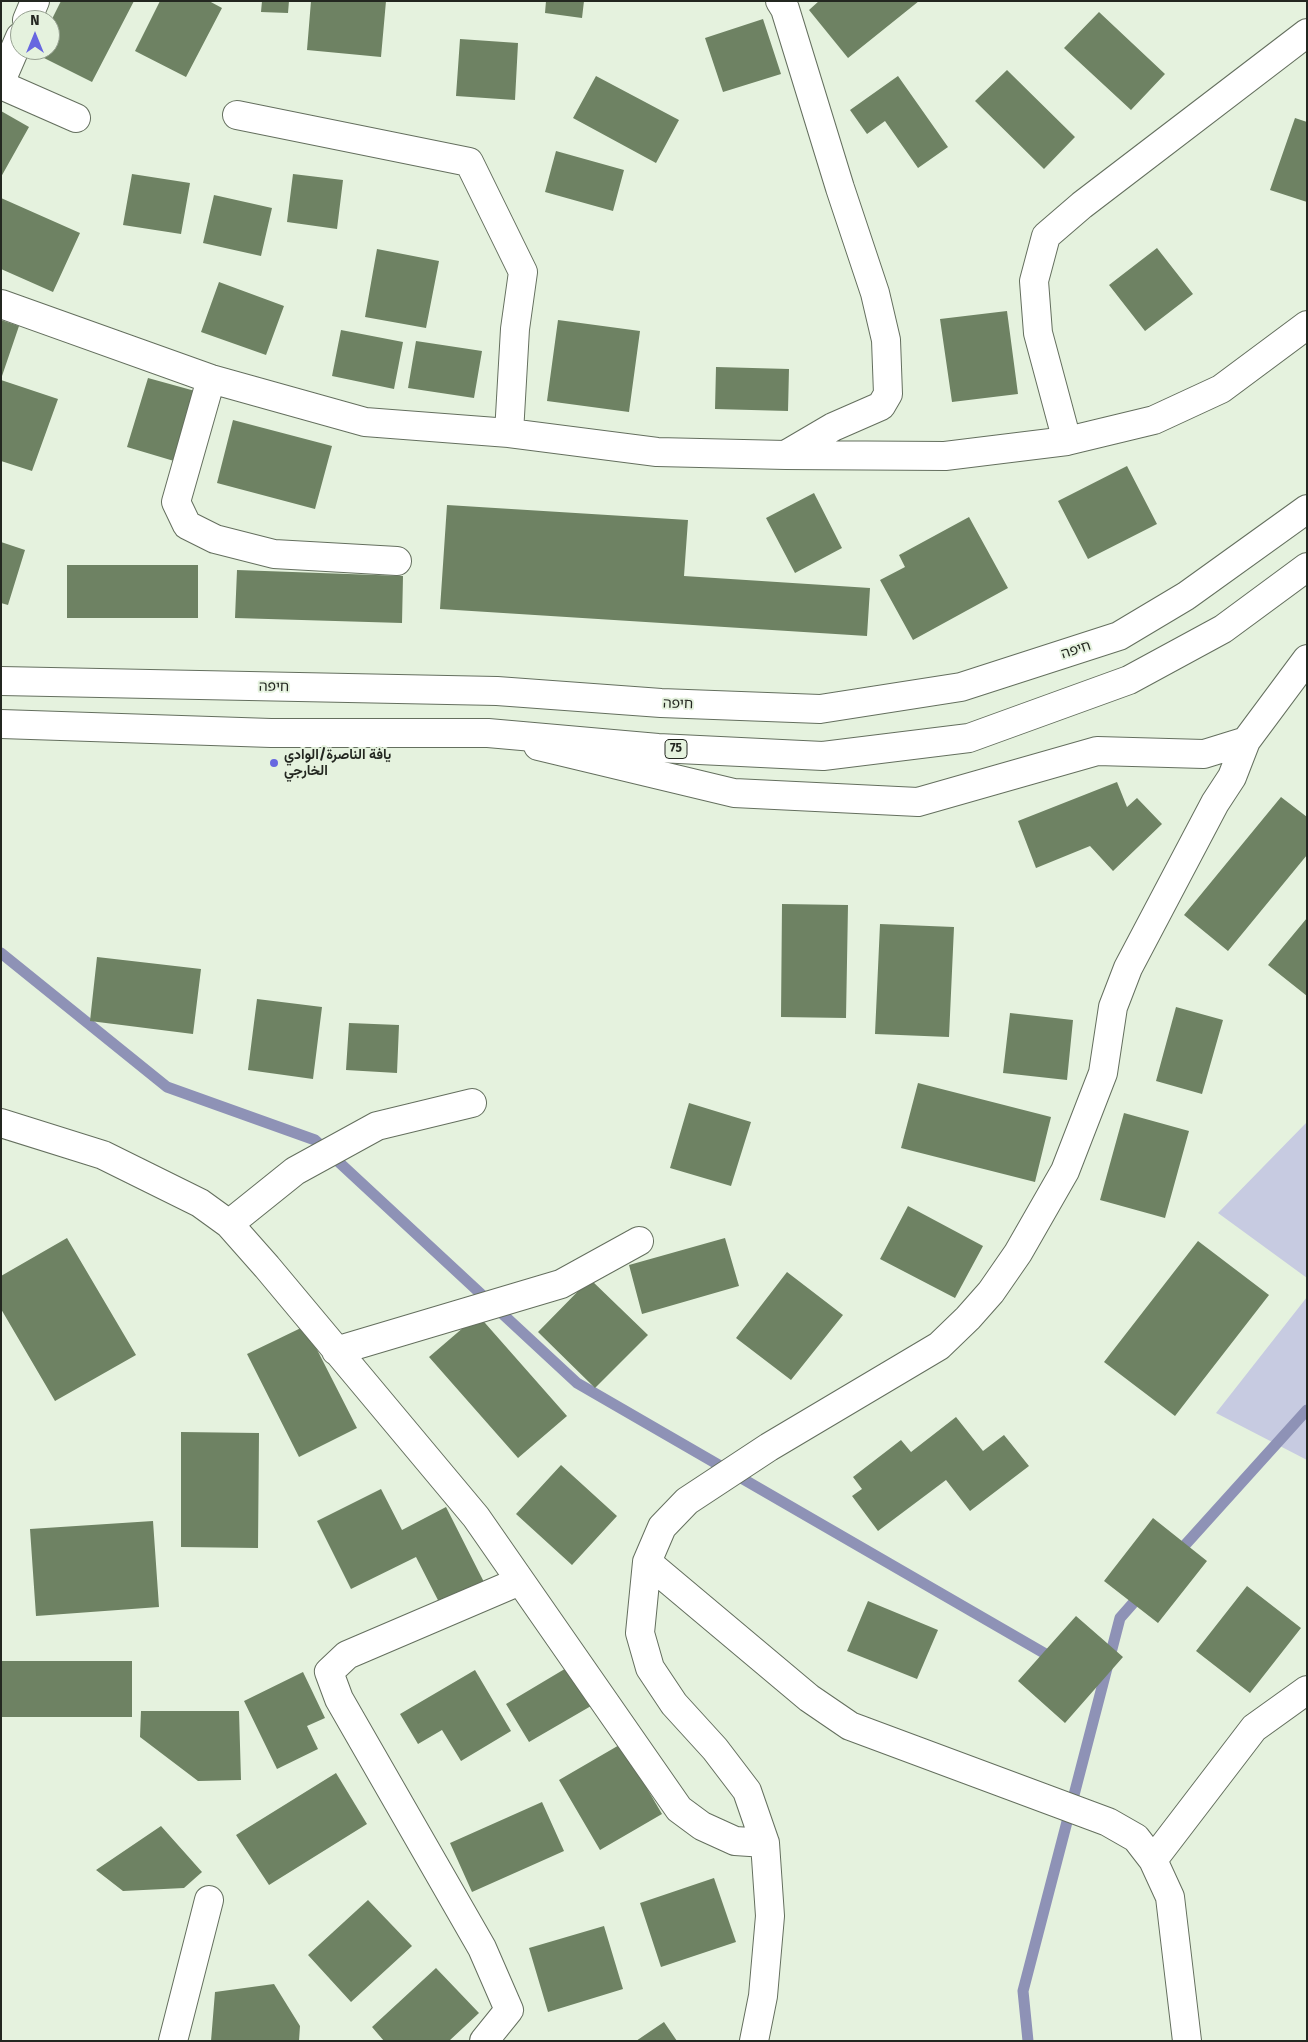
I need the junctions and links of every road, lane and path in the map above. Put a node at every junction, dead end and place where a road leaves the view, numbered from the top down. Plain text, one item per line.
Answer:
1 (780, 1) edge
2 (1307, 33) edge
3 (10, 60) edge
4 (1, 81) edge
5 (1, 85) edge
6 (238, 115) dead end
7 (76, 118) dead end
8 (1, 304) edge
9 (1307, 325) edge
10 (211, 379) junction
11 (509, 433) junction
12 (1067, 441) junction
13 (786, 455) junction
14 (1307, 509) edge
15 (397, 561) dead end
16 (1307, 567) edge
17 (1307, 660) edge
18 (1, 681) edge
19 (1, 724) edge
20 (488, 733) junction
21 (1246, 740) junction
22 (472, 1104) dead end
23 (1, 1123) edge
24 (229, 1224) junction
25 (639, 1241) dead end
26 (336, 1351) junction
27 (647, 1562) junction
28 (520, 1581) junction
29 (1307, 1690) edge
30 (765, 1843) junction
31 (1153, 1860) junction
32 (210, 1900) dead end
33 (173, 2041) edge
34 (484, 2041) edge
35 (754, 2041) edge
36 (1187, 2041) edge

1 - 13 main road
2 - 12 main road
3 - 4 main road
5 - 7 main road
6 - 11 main road
8 - 10 main road
9 - 12 main road
10 - 11 main road
10 - 15 main road
11 - 13 main road
12 - 13 main road
14 - 18 main road, חיפה
16 - 20 main road, 75
17 - 21 main road
19 - 20 main road, 75
20 - 21 main road
21 - 27 main road
22 - 24 main road
23 - 24 main road
24 - 26 main road
25 - 26 main road
26 - 28 main road
27 - 30 main road
27 - 31 main road
28 - 30 main road
28 - 34 main road
29 - 31 main road
30 - 35 main road
31 - 36 main road
32 - 33 main road

